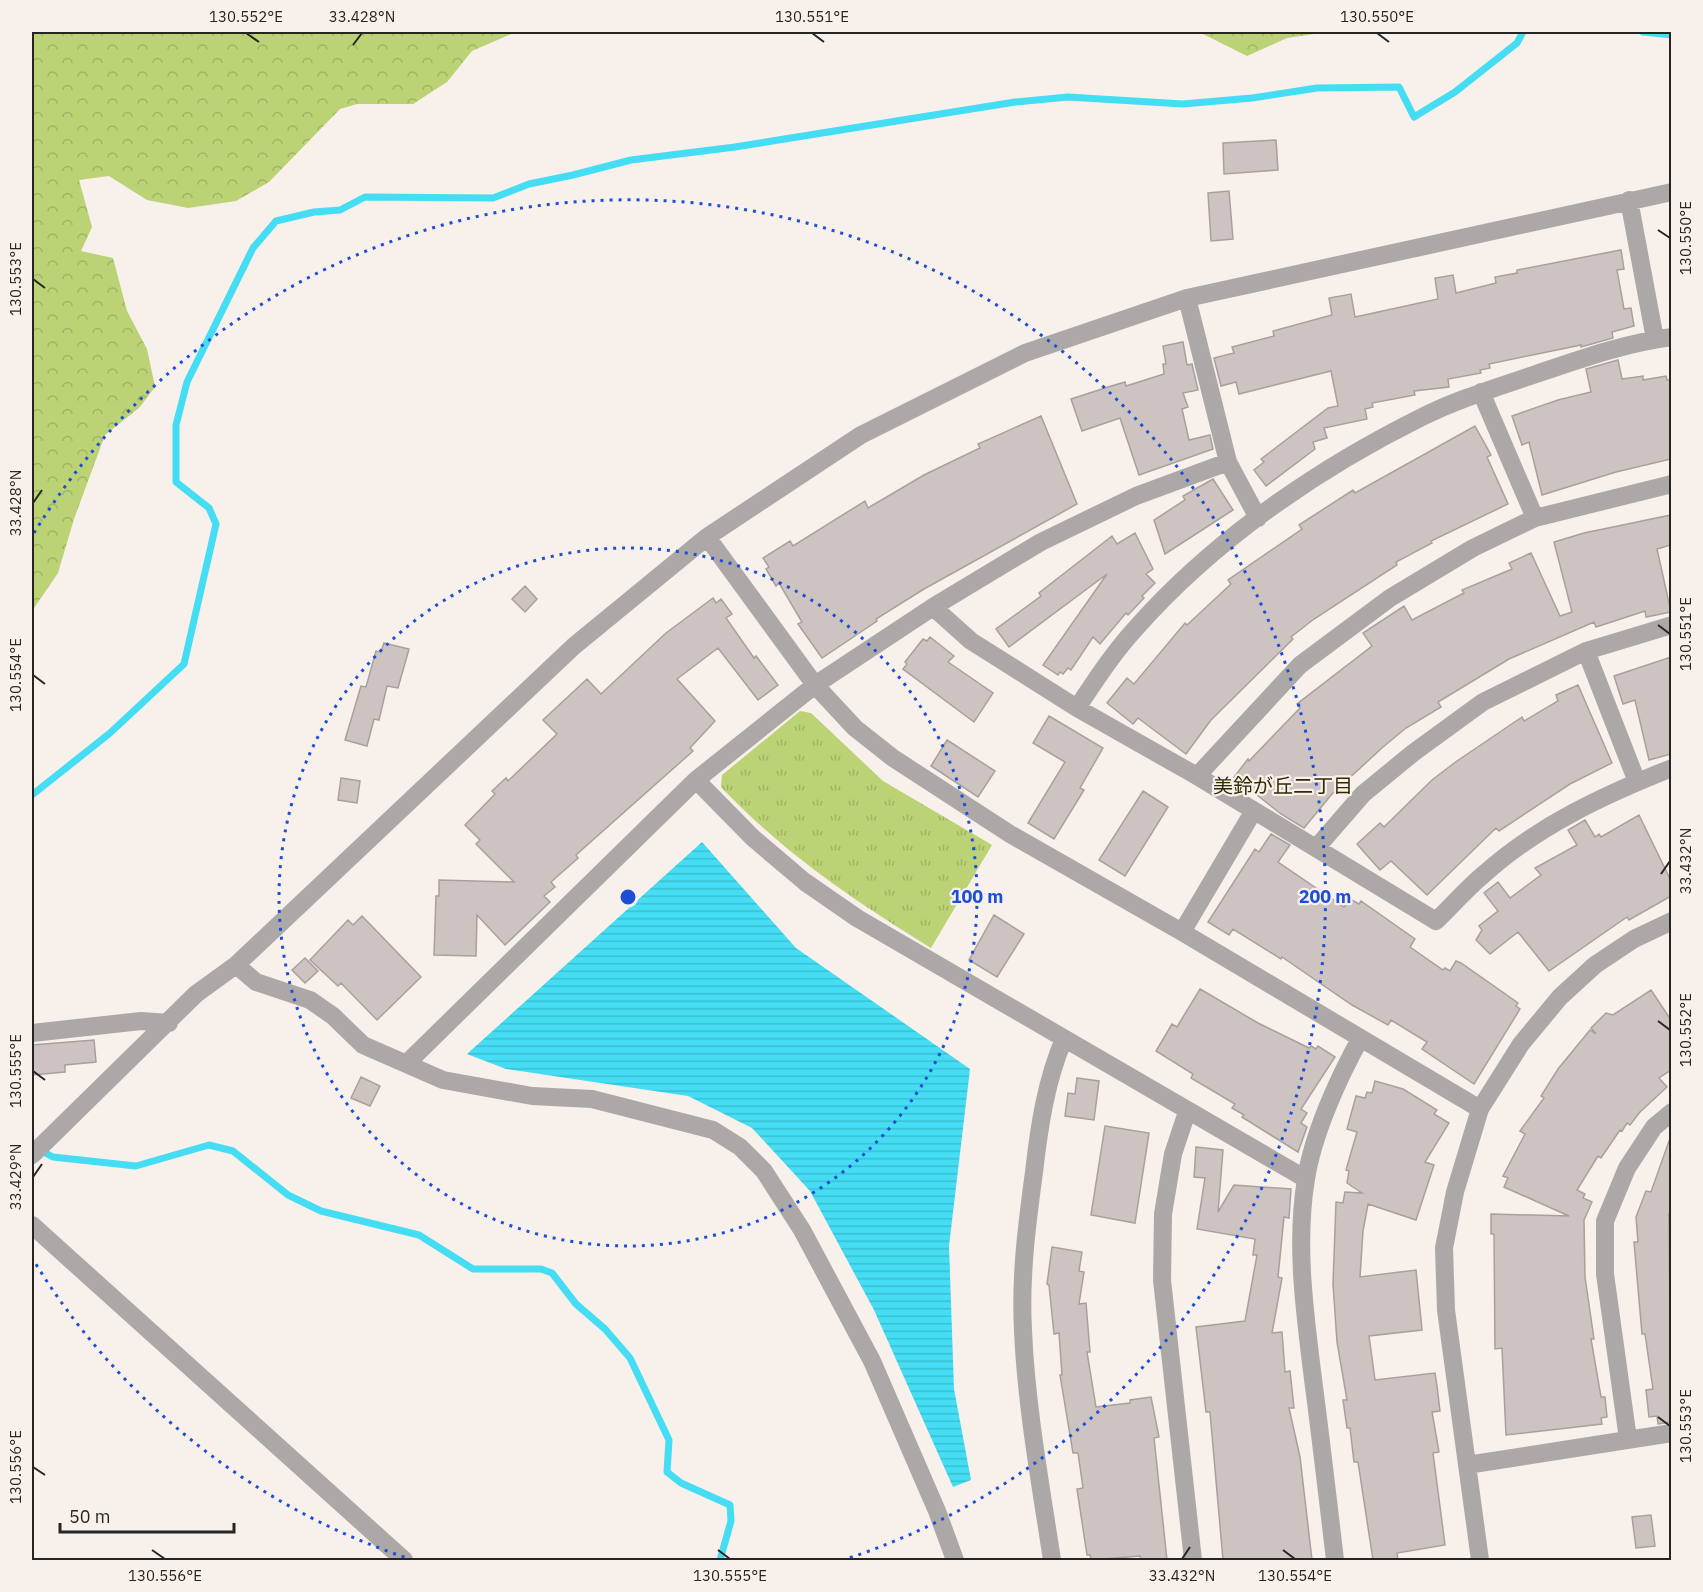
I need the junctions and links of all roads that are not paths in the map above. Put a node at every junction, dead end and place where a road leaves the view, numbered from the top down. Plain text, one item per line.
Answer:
1 (1671, 192) edge
2 (1629, 200) junction
3 (1187, 297) junction
4 (1663, 338) edge
5 (1482, 392) junction
6 (1228, 462) junction
7 (1671, 484) edge
8 (1258, 518) junction
9 (1535, 518) junction
10 (707, 537) junction
11 (933, 607) junction
12 (1671, 625) edge
13 (1586, 651) junction
14 (815, 685) junction
15 (1077, 708) junction
16 (1671, 768) edge
17 (1197, 776) junction
18 (696, 780) junction
19 (1637, 782) junction
20 (1253, 812) junction
21 (1317, 847) junction
22 (1671, 921) edge
23 (1182, 932) junction
24 (236, 965) junction
25 (169, 1023) junction
26 (32, 1033) edge
27 (1064, 1039) junction
28 (1360, 1039) junction
29 (406, 1064) junction
30 (1480, 1109) junction
31 (1187, 1112) junction
32 (1671, 1112) edge
33 (32, 1155) edge
34 (1306, 1179) junction
35 (32, 1225) edge
36 (1671, 1433) edge
37 (1628, 1439) junction
38 (1467, 1465) junction
39 (404, 1560) edge
40 (955, 1560) edge
41 (1052, 1560) edge
42 (1193, 1560) edge
43 (1335, 1560) edge
44 (1480, 1560) edge

1 - 2 street
2 - 3 street
2 - 4 street
3 - 6 street
3 - 10 street
4 - 5 street
5 - 8 street
5 - 9 street
6 - 8 street
6 - 11 street
7 - 9 street
8 - 15 street
9 - 17 street
10 - 14 street
10 - 24 street
11 - 14 street
11 - 15 street
12 - 13 street
13 - 19 street
13 - 21 street
14 - 18 street
14 - 23 street
15 - 17 street
16 - 19 street
17 - 20 street
18 - 27 street
18 - 29 street
19 - 21 street
20 - 21 street
20 - 23 street
22 - 30 street
23 - 28 street
24 - 25 street
24 - 29 street
25 - 26 street
25 - 33 street
27 - 31 street
27 - 41 street
28 - 30 street
28 - 34 street
29 - 40 street
30 - 38 street
31 - 34 street
31 - 42 street
32 - 37 street
34 - 43 street
35 - 39 street
36 - 37 street
37 - 38 street
38 - 44 street

